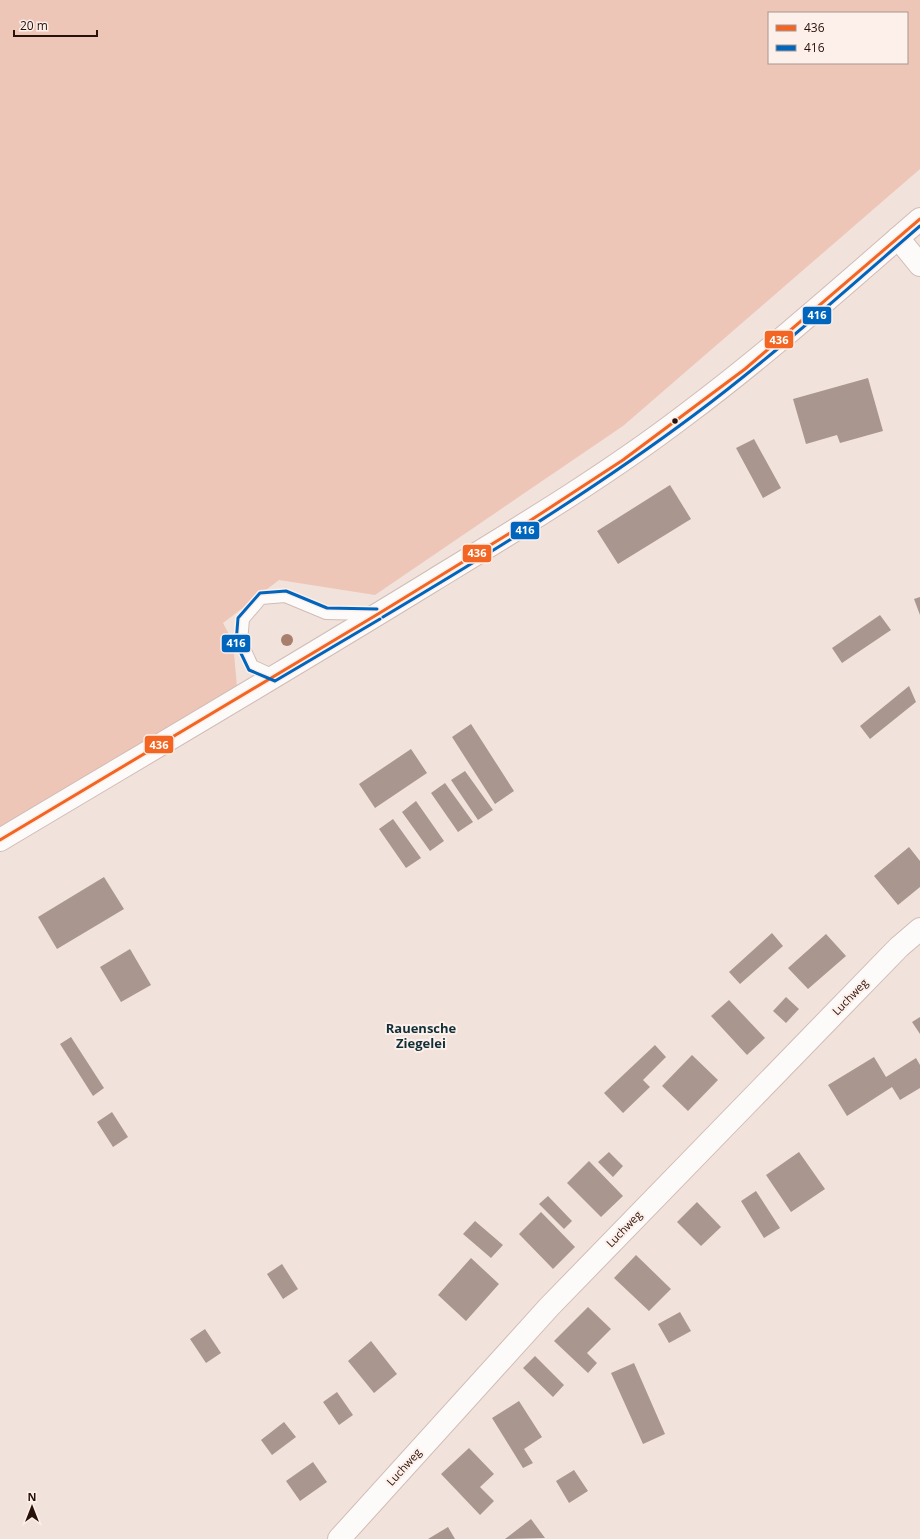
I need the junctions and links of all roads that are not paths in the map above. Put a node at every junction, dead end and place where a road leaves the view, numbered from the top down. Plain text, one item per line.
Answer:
1 (920, 219) edge
2 (898, 238) junction
3 (920, 266) edge
4 (378, 614) junction
5 (274, 676) junction
6 (0, 840) edge
7 (920, 929) edge
8 (339, 1539) edge

1 - 2 main road
2 - 3 main road
2 - 4 main road
4 - 5 main road
4 - 5 lane
5 - 6 main road
7 - 8 main road, Luchweg

